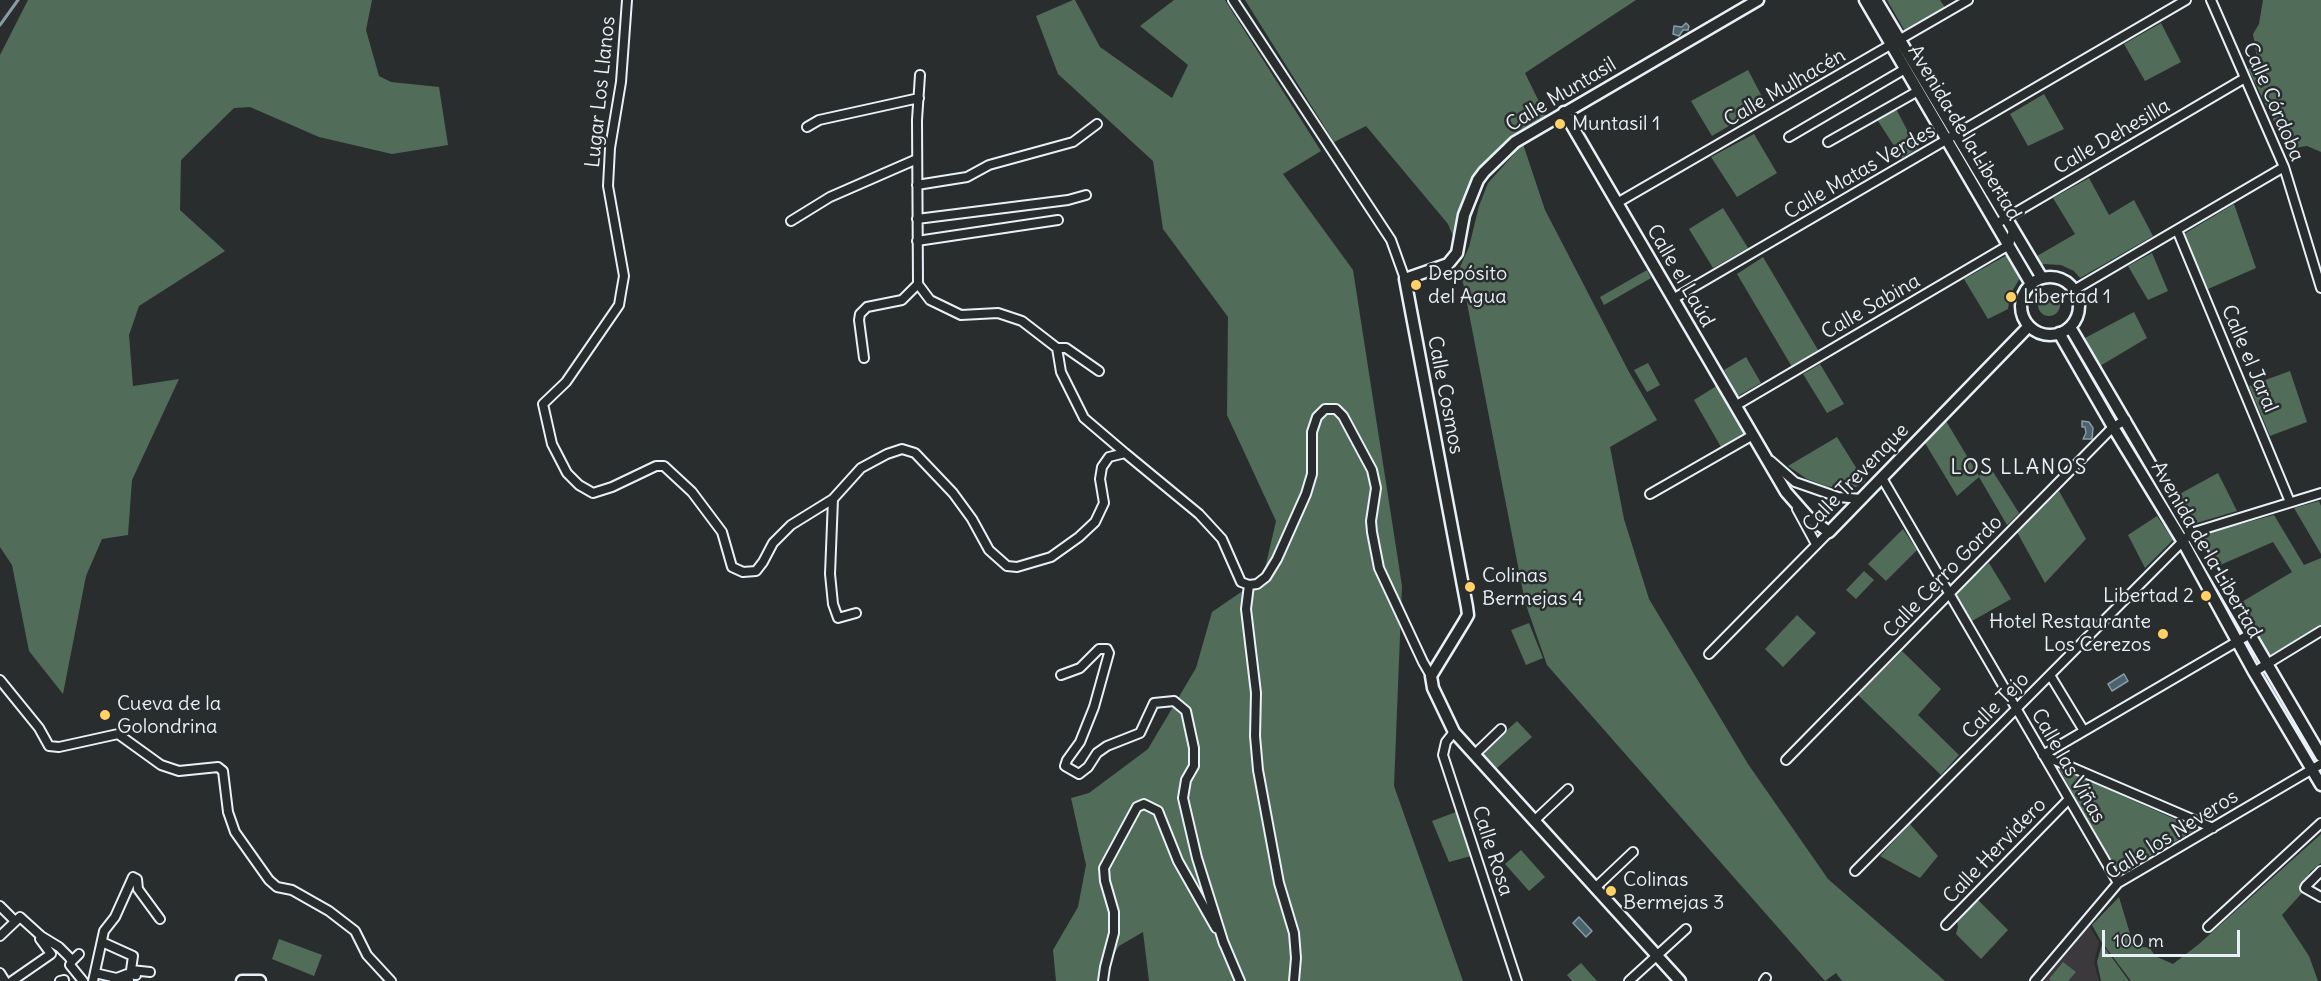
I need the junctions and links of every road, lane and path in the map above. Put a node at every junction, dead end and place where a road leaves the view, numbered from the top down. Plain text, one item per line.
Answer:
1 (627, 0) edge
2 (1233, 0) edge
3 (1758, 0) edge
4 (1865, 0) edge
5 (1876, 0) edge
6 (1968, 0) edge
7 (2186, 0) edge
8 (2211, 0) edge
9 (1896, 42) junction
10 (1905, 69) junction
11 (920, 75) dead end
12 (2245, 78) junction
13 (1918, 91) junction
14 (919, 98) junction
15 (1564, 112) junction
16 (1097, 124) dead end
17 (807, 127) dead end
18 (1958, 135) junction
19 (1789, 137) dead end
20 (1947, 141) junction
21 (1828, 142) dead end
22 (917, 159) junction
23 (2284, 167) junction
24 (917, 185) junction
25 (1086, 195) dead end
26 (1617, 203) junction
27 (917, 219) junction
28 (1058, 220) dead end
29 (791, 221) dead end
30 (2001, 221) junction
31 (2013, 230) junction
32 (2177, 230) junction
33 (917, 241) junction
34 (2009, 245) junction
35 (2042, 278) junction
36 (1405, 279) junction
37 (918, 284) junction
38 (2031, 284) junction
39 (2321, 288) edge
40 (2074, 290) junction
41 (1673, 299) junction
42 (2029, 326) junction
43 (2070, 327) junction
44 (2059, 333) junction
45 (1057, 348) junction
46 (864, 358) dead end
47 (1099, 371) dead end
48 (1735, 406) junction
49 (2126, 420) junction
50 (2113, 427) junction
51 (1752, 435) junction
52 (1125, 453) junction
53 (1766, 457) junction
54 (1882, 478) junction
55 (2321, 493) edge
56 (1650, 494) dead end
57 (833, 499) junction
58 (1861, 499) junction
59 (1791, 500) junction
60 (2290, 502) junction
61 (1829, 532) junction
62 (2192, 533) junction
63 (2183, 542) junction
64 (1816, 544) junction
65 (1250, 585) junction
66 (1949, 594) junction
67 (855, 613) dead end
68 (2321, 632) edge
69 (2250, 634) junction
70 (2238, 641) junction
71 (1710, 654) dead end
72 (2268, 664) junction
73 (2254, 672) junction
74 (1061, 675) dead end
75 (2050, 675) junction
76 (1431, 676) junction
77 (0, 680) edge
78 (2016, 709) junction
79 (1501, 729) dead end
80 (2084, 731) junction
81 (1454, 732) junction
82 (1475, 754) junction
83 (2043, 754) junction
84 (2321, 756) edge
85 (1786, 760) dead end
86 (2316, 766) edge
87 (2321, 785) edge
88 (1568, 789) dead end
89 (2068, 799) junction
90 (1534, 821) junction
91 (2321, 823) edge
92 (2213, 828) junction
93 (1633, 852) dead end
94 (1855, 871) dead end
95 (2321, 871) edge
96 (2118, 883) junction
97 (1594, 888) junction
98 (2321, 897) edge
99 (0, 906) edge
100 (160, 919) dead end
101 (15, 921) junction
102 (1946, 925) dead end
103 (2208, 927) dead end
104 (1686, 929) dead end
105 (0, 936) edge
106 (41, 936) junction
107 (102, 942) junction
108 (1224, 944) junction
109 (79, 954) dead end
110 (1658, 955) junction
111 (72, 960) junction
112 (0, 973) edge
113 (94, 977) edge
114 (114, 979) junction
115 (5, 981) edge
116 (12, 981) edge
117 (83, 981) edge
118 (129, 981) edge
119 (242, 981) edge
120 (260, 981) edge
121 (391, 981) edge
122 (1103, 981) edge
123 (1240, 981) edge
124 (1294, 981) edge
125 (1517, 981) edge
126 (1629, 981) edge
127 (1680, 981) edge
128 (2035, 981) edge

1 - 57 street, Lugar Los Llanos
2 - 36 street, Calle Cosmos
3 - 15 street, Calle Muntasil
4 - 9 street, Avenida de la Libertad
5 - 9 street, Avenida de la Libertad
6 - 9 street, Calle Mulhacén
7 - 18 street, Calle Matas Verdes
8 - 12 street, Calle Córdoba
9 - 10 street, Avenida de la Libertad
9 - 18 street, Avenida de la Libertad
9 - 26 street, Calle Mulhacén
10 - 13 street, Avenida de la Libertad
10 - 19 street
11 - 14 street
12 - 23 street, Calle Córdoba
12 - 30 street, Calle Dehesilla
13 - 20 street, Avenida de la Libertad
13 - 21 street
14 - 17 street
14 - 22 street
15 - 26 street, Calle el Laúd
15 - 36 street, Calle Muntasil
16 - 24 street
18 - 20 street, Calle Matas Verdes
18 - 30 street, Avenida de la Libertad
20 - 30 street, Avenida de la Libertad
20 - 41 street, Calle Matas Verdes
22 - 24 street
22 - 29 street
23 - 32 street
23 - 39 street, Calle Córdoba
24 - 27 street
25 - 27 street
26 - 41 street, Calle el Laúd
27 - 33 street
28 - 33 street
30 - 31 street, Avenida de la Libertad
30 - 34 street, Avenida de la Libertad
31 - 34 street
31 - 35 street, Avenida de la Libertad
32 - 40 street
32 - 60 street, Calle el Jaral
33 - 37 street
34 - 38 street, Avenida de la Libertad
34 - 48 street, Calle Sabina
35 - 38 street
35 - 40 street
36 - 76 street, Calle Cosmos
37 - 45 street
37 - 46 street
38 - 42 street
40 - 43 street
41 - 48 street, Calle el Laúd
42 - 44 street
42 - 54 street, Calle Trevenque
43 - 44 street
43 - 49 street, Avenida de la Libertad
44 - 50 street, Avenida de la Libertad
45 - 47 street
45 - 52 street
48 - 51 street, Calle el Laúd
49 - 50 street, Calle Cerro Gordo
49 - 62 street, Avenida de la Libertad
50 - 63 street, Avenida de la Libertad
50 - 66 street, Calle Cerro Gordo
51 - 53 street, Calle el Laúd
51 - 56 street
52 - 57 street, Lugar Los Llanos
52 - 65 street
53 - 58 street, Calle el Laúd
53 - 59 street, Calle el Laúd
54 - 58 street, Calle Trevenque
54 - 66 street, Calle las Viñas
55 - 60 street, Calle Tejo
57 - 67 street
58 - 61 street, Calle Trevenque
59 - 61 street, Calle el Laúd
59 - 64 street, Calle el Laúd
60 - 62 street, Calle Tejo
61 - 64 street, Calle Trevenque
62 - 63 street, Calle Tejo
62 - 69 street, Avenida de la Libertad
63 - 70 street, Avenida de la Libertad
63 - 75 street, Calle Tejo
64 - 71 street, Calle Trevenque
65 - 76 street
65 - 124 street
66 - 78 street, Calle las Viñas
66 - 85 street, Calle Cerro Gordo
68 - 72 street
69 - 70 street
69 - 72 street, Avenida de la Libertad
70 - 73 street, Avenida de la Libertad
70 - 80 street
72 - 73 street
72 - 84 street, Avenida de la Libertad
73 - 86 street, Avenida de la Libertad
74 - 108 street
75 - 78 street, Calle Tejo
75 - 80 street
76 - 81 street
77 - 121 street
78 - 83 street, Calle las Viñas
78 - 94 street, Calle Tejo
79 - 82 street
80 - 83 street
81 - 82 street
81 - 125 street, Calle Rosa
82 - 90 street
83 - 89 street, Calle las Viñas
83 - 92 street
86 - 87 street, Avenida de la Libertad
86 - 92 street, Calle los Neveros
88 - 90 street
89 - 96 street, Calle las Viñas
89 - 102 street, Calle Hervidero
90 - 97 street
91 - 103 street
92 - 96 street, Calle los Neveros
93 - 97 street
95 - 98 street
96 - 128 street, Calle los Neveros
97 - 110 street
99 - 101 street
100 - 107 street
101 - 105 street
101 - 106 street
104 - 110 street
106 - 111 street
106 - 116 street
107 - 113 street
107 - 114 street
108 - 122 street
108 - 123 street
109 - 111 street
110 - 126 street
110 - 127 street
111 - 117 street
112 - 115 street
113 - 114 street
114 - 118 street
119 - 120 street

